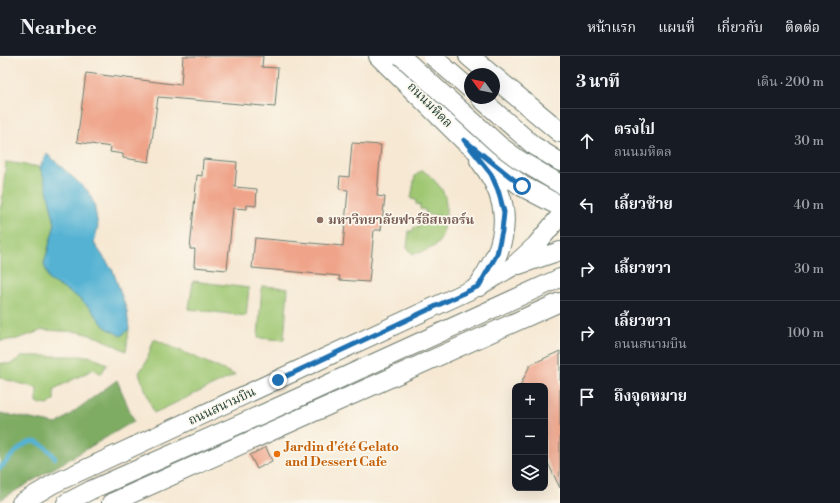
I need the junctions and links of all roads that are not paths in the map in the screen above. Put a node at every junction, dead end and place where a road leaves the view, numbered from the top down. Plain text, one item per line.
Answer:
1 (379, 56) edge
2 (401, 56) edge
3 (432, 56) edge
4 (500, 82) edge
5 (464, 83) edge
6 (464, 94) edge
7 (429, 104) junction
8 (487, 104) edge
9 (560, 132) edge
10 (464, 140) junction
11 (560, 162) edge
12 (560, 184) edge
13 (560, 206) edge
14 (560, 216) edge
15 (560, 250) edge
16 (512, 267) junction
17 (560, 278) edge
18 (479, 286) junction
19 (560, 302) edge
20 (21, 503) edge
21 (66, 503) edge
22 (111, 503) edge

1 - 7 main road, ถนนมหิดล
2 - 12 main road, ถนนมหิดล, bridge
3 - 5 main road, bridge
4 - 9 main road
6 - 7 main road
7 - 10 main road, ถนนมหิดล
8 - 11 main road
10 - 13 main road, ถนนมหิดล
10 - 18 main road
14 - 16 main road, ถนนสนามบิน
15 - 16 main road
16 - 18 main road, ถนนสนามบิน
17 - 21 main road, ถนนสนามบิน
18 - 20 main road, ถนนสนามบิน
19 - 22 main road

